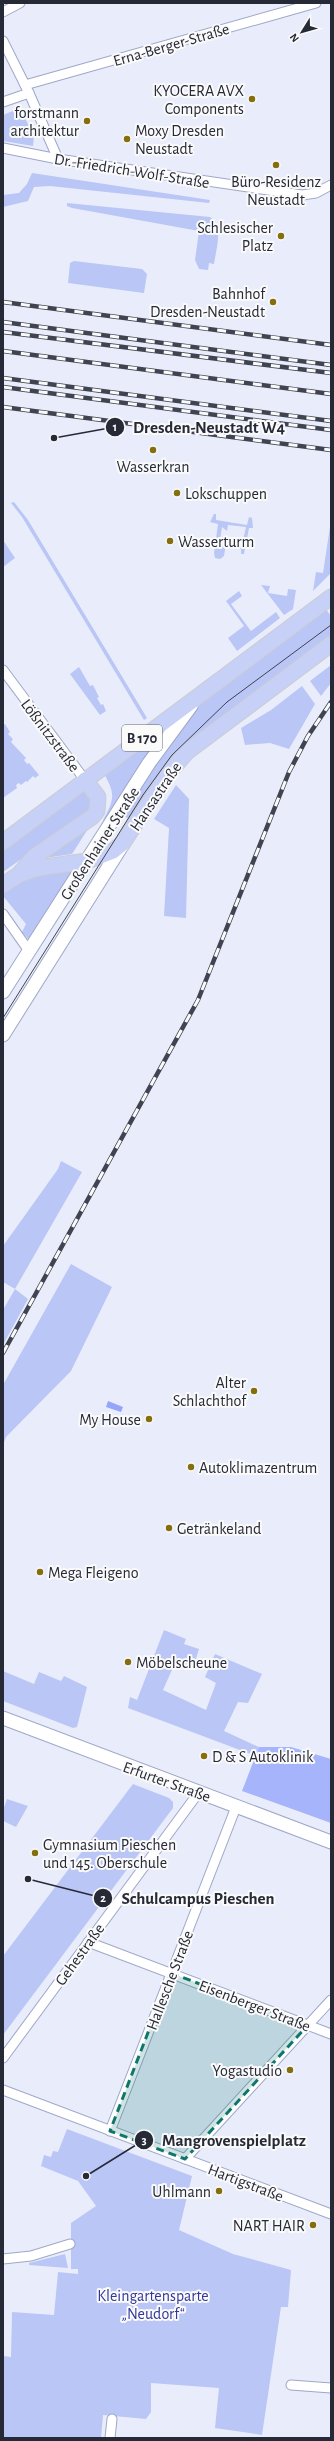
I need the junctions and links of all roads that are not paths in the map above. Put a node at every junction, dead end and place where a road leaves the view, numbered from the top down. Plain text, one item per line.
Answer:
1 (20, 3) edge
2 (316, 3) edge
3 (3, 12) edge
4 (3, 42) edge
5 (27, 89) junction
6 (3, 102) edge
7 (3, 148) edge
8 (58, 159) junction
9 (331, 185) edge
10 (331, 597) edge
11 (331, 644) edge
12 (3, 670) edge
13 (11, 681) junction
14 (3, 686) edge
15 (199, 696) junction
16 (85, 780) junction
17 (3, 842) edge
18 (124, 843) junction
19 (87, 861) junction
20 (18, 875) junction
21 (3, 885) edge
22 (3, 914) edge
23 (30, 951) junction
24 (3, 992) edge
25 (3, 1035) edge
26 (3, 1718) edge
27 (199, 1792) junction
28 (236, 1807) junction
29 (331, 1842) edge
30 (88, 1942) junction
31 (171, 1973) junction
32 (331, 2000) edge
33 (308, 2025) junction
34 (331, 2034) edge
35 (3, 2058) edge
36 (3, 2090) edge
37 (110, 2131) junction
38 (185, 2159) junction
39 (331, 2214) edge
40 (70, 2244) dead end
41 (3, 2259) edge
42 (291, 2385) dead end
43 (331, 2388) edge
44 (112, 2419) dead end
45 (110, 2438) edge

1 - 3 street
2 - 5 street, Erna-Berger-Straße
4 - 5 street
5 - 6 street
5 - 8 street
7 - 8 street, Dr.-Friedrich-Wolf-Straße
8 - 9 street, Dr.-Friedrich-Wolf-Straße
10 - 15 main road, B 170
11 - 18 main road, Hansastraße / B 170
12 - 13 street, Lößnitzstraße
13 - 14 street
13 - 16 street, Lößnitzstraße
15 - 16 main road, B 170
15 - 19 main road, Großenhainer Straße
16 - 17 main road, B 170
16 - 20 main road
18 - 19 main road, Hansastraße / B 170
18 - 25 main road, Großenhainer Straße
19 - 20 main road, Hansastraße / B 170
19 - 23 main road, Großenhainer Straße
20 - 21 main road, Hansastraße / B 170
22 - 23 street
23 - 24 main road, Großenhainer Straße
26 - 27 main road, Erfurter Straße
27 - 28 main road, Erfurter Straße
27 - 30 street, Gehestraße
28 - 29 main road, Erfurter Straße
28 - 31 street, Hallesche Straße
30 - 31 street, Eisenberger Straße
30 - 35 street, Gehestraße
31 - 33 street, Eisenberger Straße
31 - 37 street, Hallesche Straße
32 - 33 street
33 - 34 street, Eisenberger Straße
33 - 38 street
36 - 37 street, Hartigstraße
37 - 38 street, Hartigstraße
38 - 39 street, Hartigstraße
40 - 41 street
42 - 43 street
44 - 45 street

